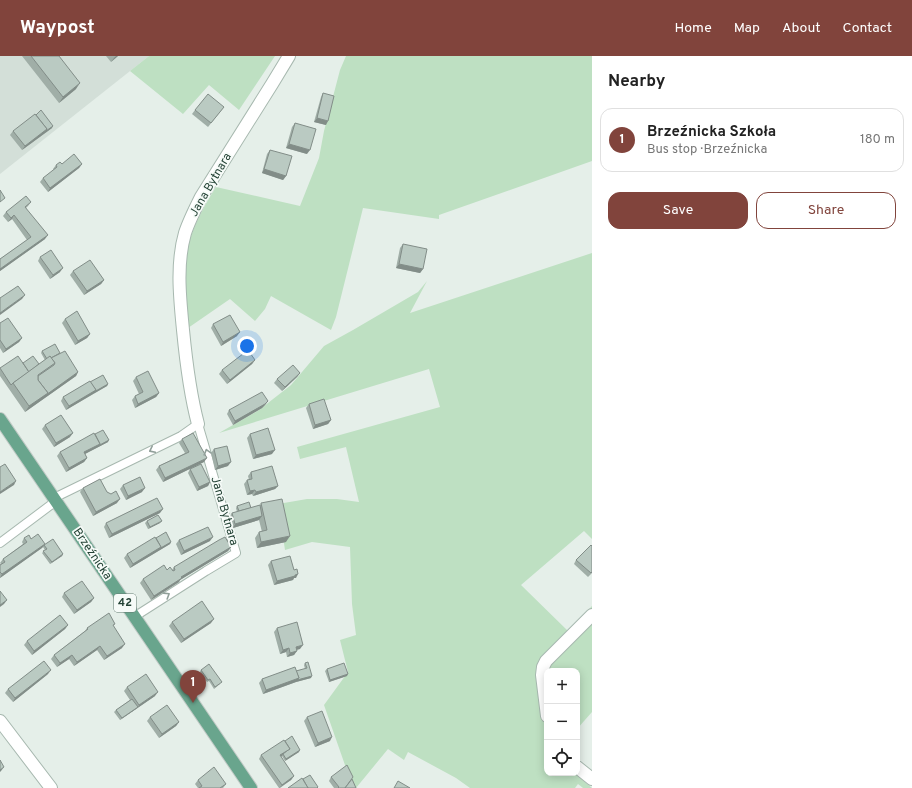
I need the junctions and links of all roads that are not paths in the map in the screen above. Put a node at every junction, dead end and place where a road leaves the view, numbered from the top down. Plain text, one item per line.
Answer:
1 (289, 56) edge
2 (0, 419) edge
3 (198, 424) junction
4 (55, 500) junction
5 (0, 543) edge
6 (592, 615) edge
7 (134, 617) junction
8 (546, 704) edge
9 (0, 721) edge
10 (580, 769) edge
11 (592, 779) edge
12 (51, 788) edge
13 (251, 788) edge

1 - 3 street, Jana Bytnara
2 - 4 main road, Brzeźnicka / 42
3 -> 4 lane
7 -> 3 lane, Jana Bytnara
4 - 5 lane
4 - 7 main road, Brzeźnicka / 42
6 - 8 street
7 - 13 main road, Brzeźnicka / 42
9 - 12 street
10 - 11 street

